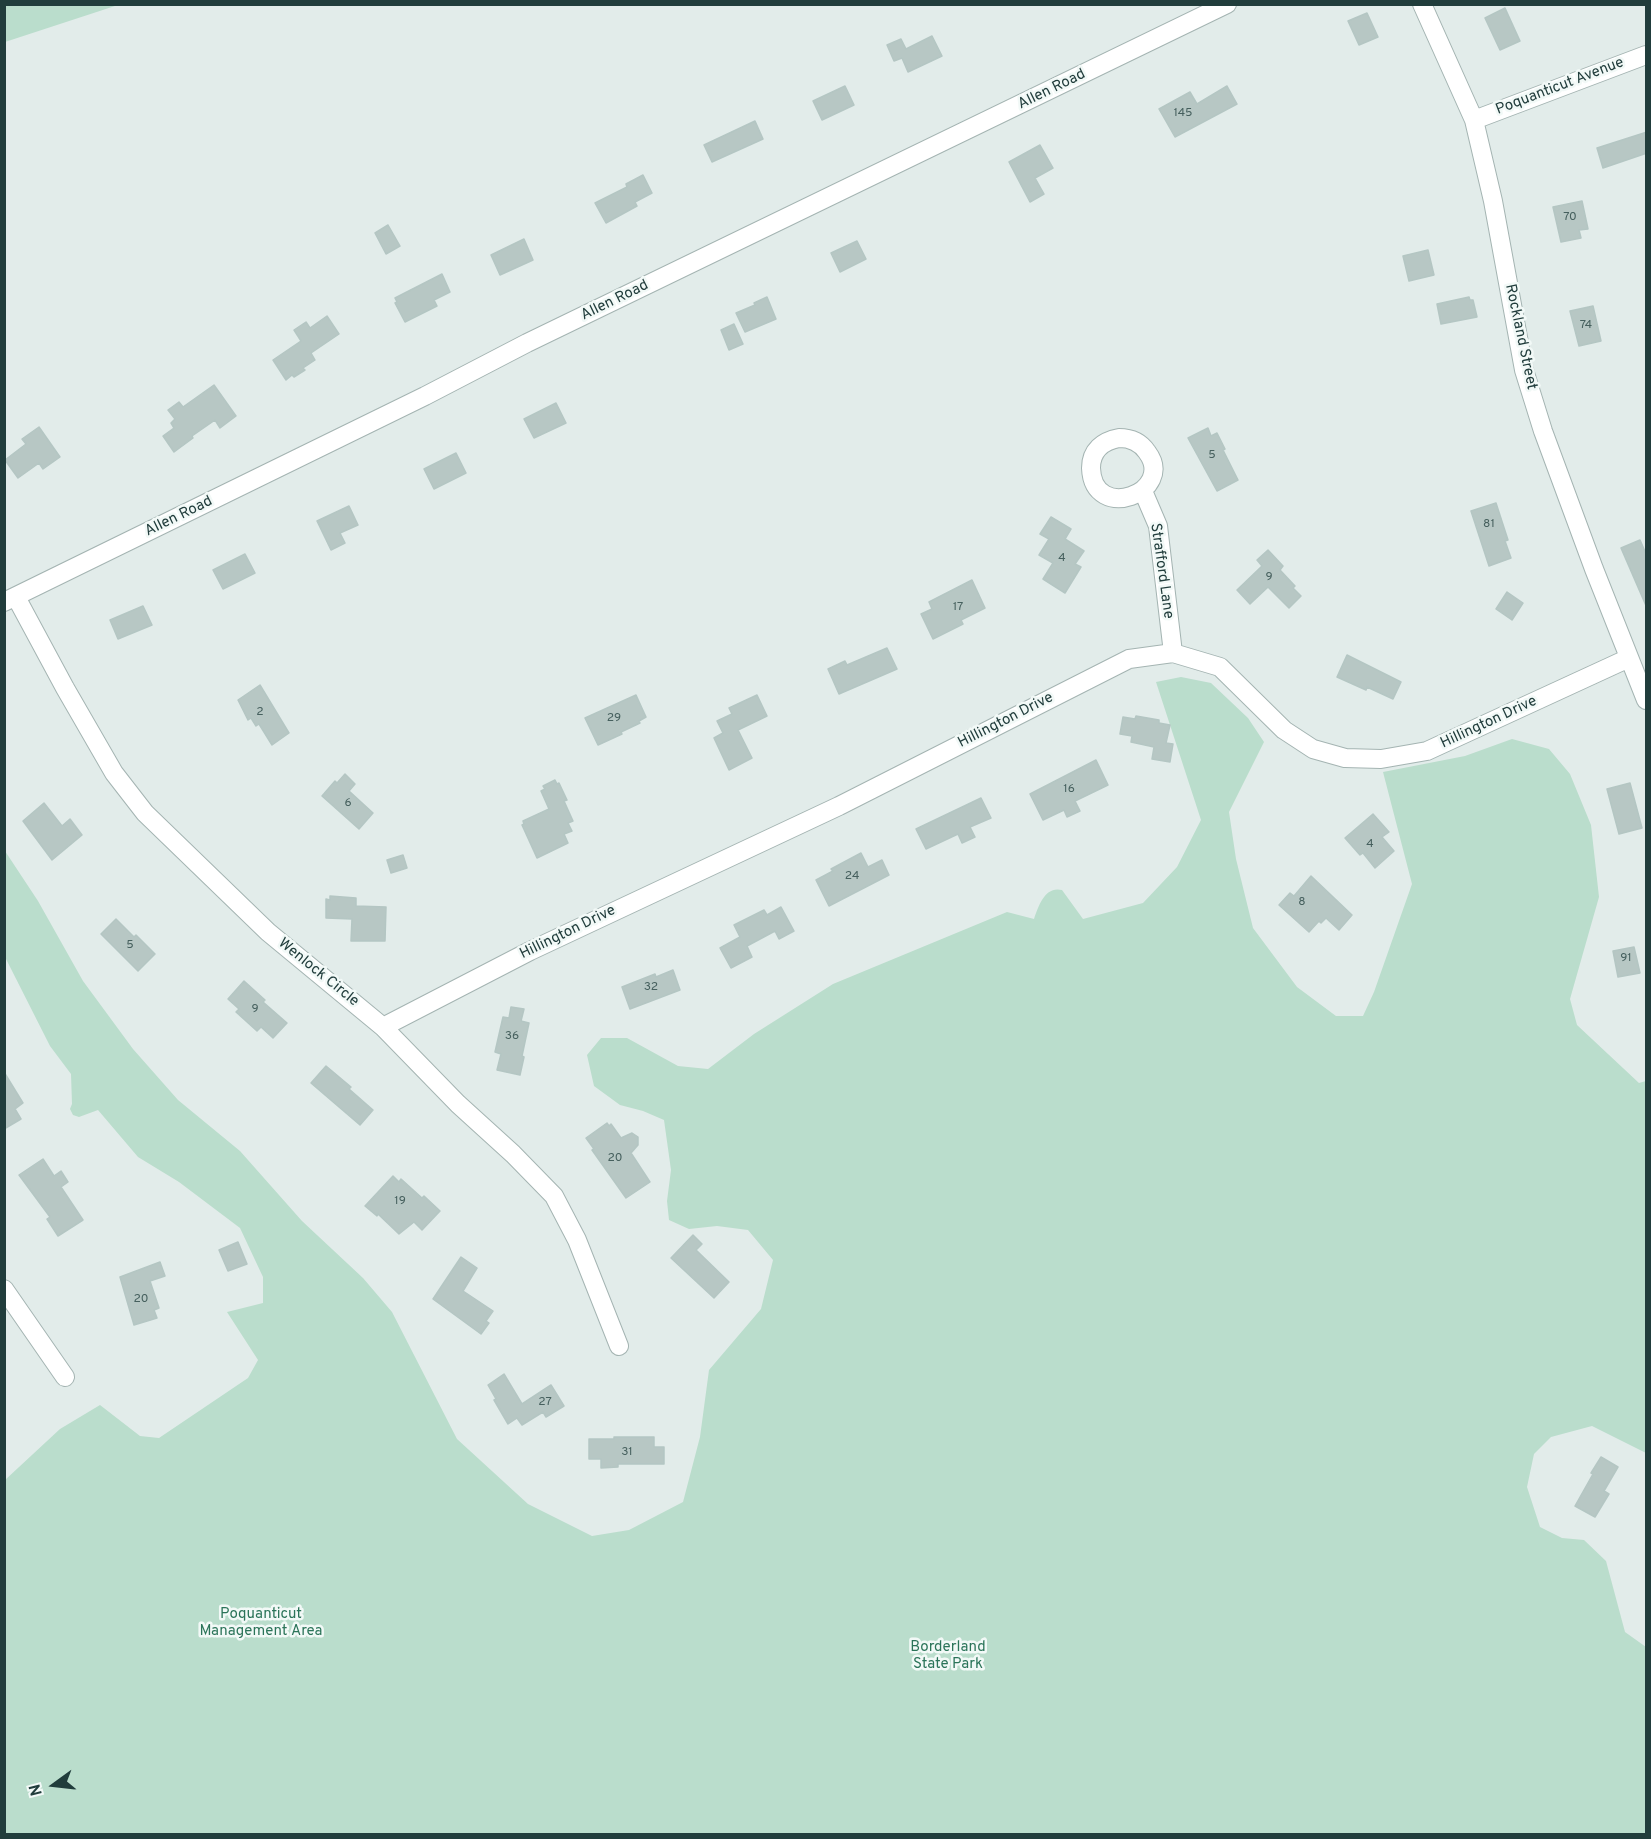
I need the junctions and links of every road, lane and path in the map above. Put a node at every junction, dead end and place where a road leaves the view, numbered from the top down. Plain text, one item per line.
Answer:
1 (1227, 4) edge
2 (1422, 4) edge
3 (1647, 55) edge
4 (1474, 120) junction
5 (1143, 491) dead end
6 (10, 599) edge
7 (1173, 653) junction
8 (1629, 658) junction
9 (1647, 700) edge
10 (383, 1027) junction
11 (4, 1289) edge
12 (620, 1346) dead end
13 (65, 1377) dead end

1 - 6 street, Allen Road
2 - 4 street, Rockland Street
3 - 4 street, Poquanticut Avenue
4 - 8 street, Rockland Street
5 - 7 street, Strafford Lane
6 - 10 street, Wenlock Circle
7 - 8 street, Hillington Drive
7 - 10 street, Hillington Drive
8 - 9 street, Rockland Street
10 - 12 street, Wenlock Circle
11 - 13 street

